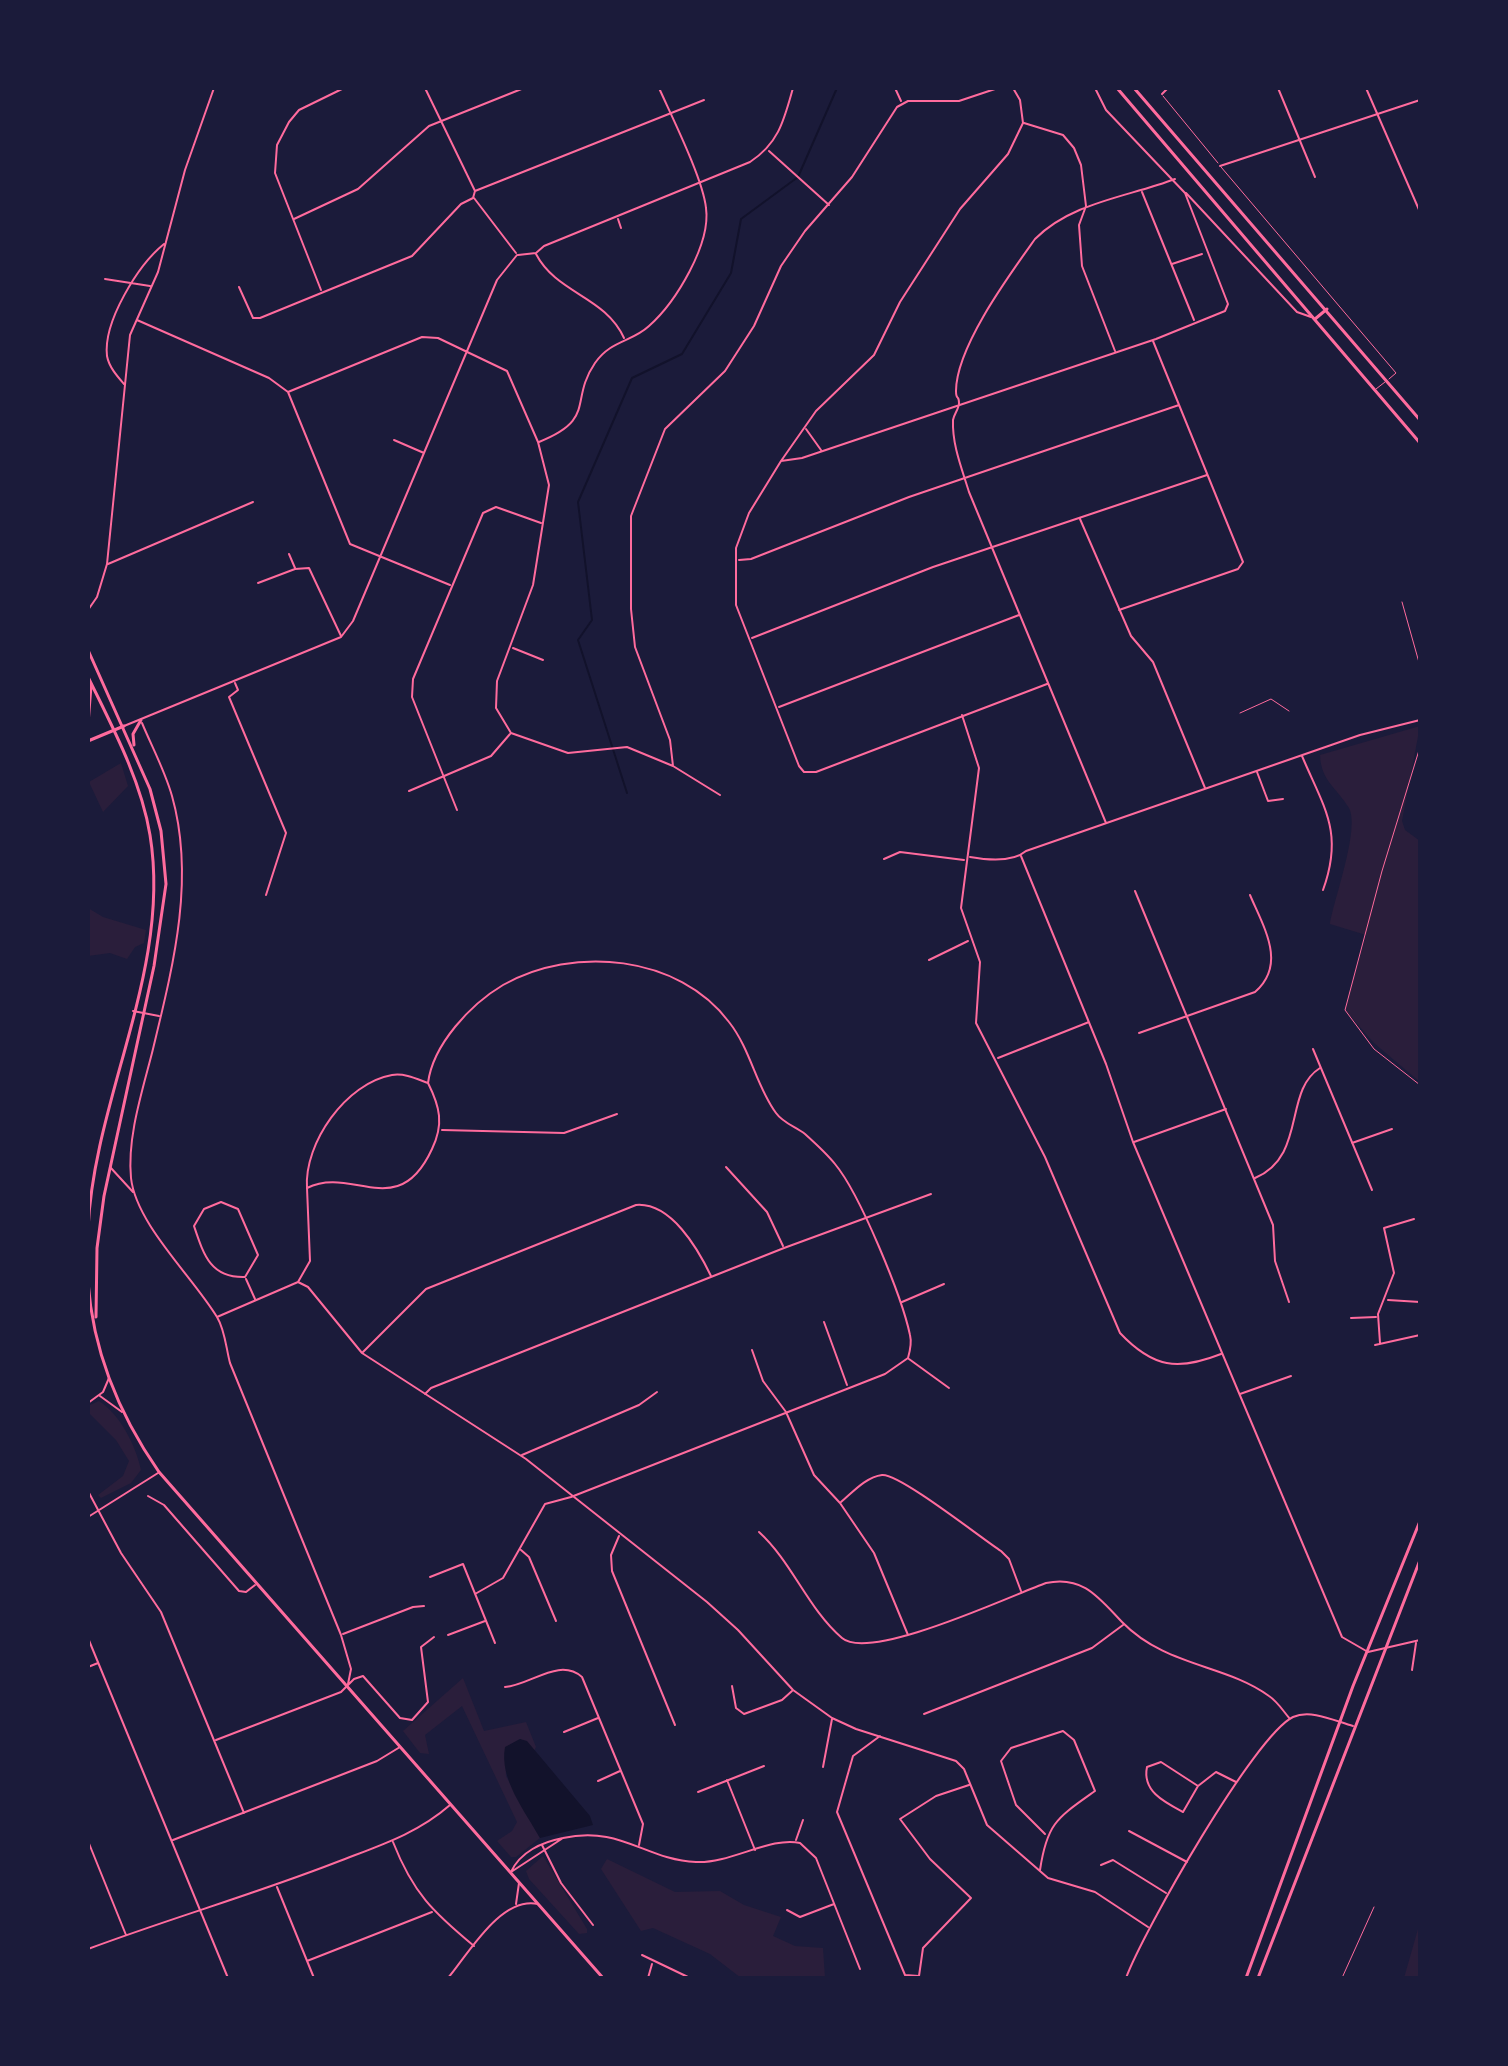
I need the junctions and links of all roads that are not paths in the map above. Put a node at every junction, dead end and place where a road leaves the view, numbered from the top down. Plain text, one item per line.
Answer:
1 (214, 88) edge
2 (344, 88) edge
3 (425, 88) edge
4 (524, 88) edge
5 (659, 88) edge
6 (793, 88) edge
7 (895, 88) edge
8 (998, 88) edge
9 (1013, 88) edge
10 (1095, 88) edge
11 (1117, 88) edge
12 (1134, 88) edge
13 (1156, 88) edge
14 (1168, 88) edge
15 (1278, 88) edge
16 (1366, 88) edge
17 (1162, 94) junction
18 (704, 100) dead end
19 (1420, 100) edge
20 (903, 103) junction
21 (670, 114) junction
22 (1376, 114) junction
23 (443, 120) junction
24 (1023, 123) junction
25 (1299, 138) junction
26 (768, 150) junction
27 (1220, 166) junction
28 (1315, 177) dead end
29 (1175, 179) junction
30 (699, 186) junction
31 (475, 191) junction
32 (1141, 191) junction
33 (1185, 193) junction
34 (473, 198) junction
35 (829, 205) junction
36 (1086, 206) junction
37 (1420, 212) edge
38 (617, 218) junction
39 (294, 219) junction
40 (621, 228) dead end
41 (165, 243) junction
42 (536, 253) junction
43 (1202, 254) dead end
44 (517, 255) junction
45 (1171, 265) junction
46 (105, 279) dead end
47 (134, 283) junction
48 (151, 286) junction
49 (239, 287) dead end
50 (321, 290) junction
51 (1327, 309) junction
52 (136, 319) junction
53 (1315, 319) junction
54 (1195, 322) junction
55 (624, 338) junction
56 (1152, 340) junction
57 (467, 352) junction
58 (1115, 352) junction
59 (1388, 380) junction
60 (124, 384) junction
61 (1375, 390) junction
62 (288, 392) junction
63 (959, 405) junction
64 (1179, 405) junction
65 (1420, 420) edge
66 (805, 427) junction
67 (394, 440) dead end
68 (538, 442) junction
69 (1420, 443) edge
70 (821, 451) junction
71 (425, 453) junction
72 (781, 461) junction
73 (1207, 475) junction
74 (965, 480) junction
75 (253, 502) dead end
76 (1080, 518) junction
77 (542, 523) junction
78 (993, 547) junction
79 (289, 554) dead end
80 (380, 556) junction
81 (738, 561) junction
82 (107, 564) junction
83 (295, 569) junction
84 (258, 583) dead end
85 (450, 585) junction
86 (1402, 602) dead end
87 (88, 610) edge
88 (1119, 610) junction
89 (1020, 615) junction
90 (341, 637) junction
91 (751, 639) junction
92 (512, 648) junction
93 (88, 650) edge
94 (543, 660) dead end
95 (1420, 666) edge
96 (88, 677) edge
97 (91, 682) junction
98 (235, 682) junction
99 (1047, 684) junction
100 (778, 707) junction
101 (1289, 711) dead end
102 (1240, 713) dead end
103 (962, 714) junction
104 (141, 720) junction
105 (1420, 720) edge
106 (88, 724) edge
107 (124, 726) junction
108 (113, 731) junction
109 (511, 733) junction
110 (88, 741) edge
111 (1420, 747) edge
112 (134, 749) junction
113 (1302, 755) junction
114 (673, 766) junction
115 (1256, 771) junction
116 (146, 778) junction
117 (444, 778) junction
118 (135, 782) junction
119 (1205, 788) junction
120 (409, 791) dead end
121 (720, 795) dead end
122 (1283, 799) dead end
123 (457, 810) dead end
124 (1106, 823) junction
125 (1021, 856) junction
126 (884, 859) dead end
127 (965, 860) junction
128 (165, 869) junction
129 (153, 870) junction
130 (1323, 890) dead end
131 (1135, 891) dead end
132 (266, 895) dead end
133 (1250, 895) dead end
134 (969, 941) junction
135 (929, 960) dead end
136 (133, 1011) junction
137 (144, 1013) junction
138 (161, 1016) junction
139 (1187, 1016) junction
140 (1089, 1022) junction
141 (1139, 1033) dead end
142 (1313, 1049) dead end
143 (997, 1059) junction
144 (1321, 1067) junction
145 (428, 1083) junction
146 (1420, 1085) edge
147 (1226, 1109) junction
148 (617, 1114) dead end
149 (1392, 1129) dead end
150 (441, 1130) junction
151 (1133, 1142) junction
152 (1352, 1143) junction
153 (110, 1166) junction
154 (726, 1167) dead end
155 (1254, 1178) junction
156 (307, 1188) junction
157 (1372, 1190) dead end
158 (134, 1192) junction
159 (931, 1194) dead end
160 (1414, 1219) dead end
161 (866, 1220) junction
162 (88, 1229) edge
163 (784, 1248) junction
164 (711, 1276) junction
165 (245, 1277) junction
166 (88, 1282) edge
167 (298, 1282) junction
168 (944, 1284) dead end
169 (255, 1300) junction
170 (1386, 1300) junction
171 (901, 1302) junction
172 (1289, 1302) dead end
173 (1420, 1302) edge
174 (217, 1317) junction
175 (1378, 1317) junction
176 (1351, 1318) dead end
177 (95, 1321) junction
178 (824, 1322) dead end
179 (1420, 1335) edge
180 (1380, 1343) junction
181 (1375, 1345) dead end
182 (752, 1350) dead end
183 (362, 1353) junction
184 (1222, 1354) junction
185 (908, 1358) junction
186 (1291, 1376) dead end
187 (109, 1378) junction
188 (848, 1386) junction
189 (949, 1388) dead end
190 (657, 1392) dead end
191 (424, 1395) junction
192 (1238, 1395) junction
193 (99, 1396) junction
194 (88, 1403) edge
195 (122, 1412) junction
196 (786, 1412) junction
197 (521, 1456) junction
198 (159, 1472) junction
199 (88, 1491) edge
200 (148, 1496) dead end
201 (571, 1497) junction
202 (840, 1503) junction
203 (99, 1510) junction
204 (88, 1517) edge
205 (1420, 1521) edge
206 (759, 1532) dead end
207 (619, 1535) junction
208 (520, 1550) junction
209 (1420, 1560) edge
210 (430, 1577) dead end
211 (256, 1584) junction
212 (1021, 1592) junction
213 (475, 1594) junction
214 (424, 1606) dead end
215 (486, 1621) junction
216 (556, 1621) dead end
217 (1124, 1624) junction
218 (341, 1635) junction
219 (448, 1635) dead end
220 (908, 1636) junction
221 (434, 1637) dead end
222 (88, 1638) edge
223 (1418, 1641) edge
224 (495, 1643) dead end
225 (1385, 1651) junction
226 (1368, 1652) junction
227 (99, 1662) junction
228 (88, 1667) edge
229 (1412, 1670) dead end
230 (347, 1686) junction
231 (732, 1686) dead end
232 (505, 1687) dead end
233 (793, 1690) junction
234 (924, 1714) dead end
235 (599, 1718) junction
236 (832, 1718) junction
237 (1290, 1719) junction
238 (1341, 1723) junction
239 (675, 1725) dead end
240 (1353, 1726) junction
241 (564, 1732) dead end
242 (880, 1736) junction
243 (215, 1741) junction
244 (401, 1746) junction
245 (764, 1766) dead end
246 (823, 1767) dead end
247 (621, 1771) junction
248 (727, 1780) junction
249 (598, 1781) dead end
250 (1237, 1783) junction
251 (969, 1785) junction
252 (1198, 1786) junction
253 (698, 1792) dead end
254 (451, 1804) junction
255 (244, 1813) junction
256 (803, 1820) dead end
257 (1129, 1831) dead end
258 (1045, 1834) junction
259 (563, 1838) junction
260 (88, 1841) edge
261 (172, 1841) junction
262 (393, 1841) junction
263 (795, 1842) junction
264 (542, 1844) junction
265 (639, 1846) junction
266 (545, 1849) junction
267 (756, 1851) junction
268 (1188, 1863) junction
269 (1101, 1865) dead end
270 (1040, 1871) junction
271 (511, 1872) junction
272 (519, 1881) junction
273 (276, 1886) junction
274 (1167, 1893) junction
275 (835, 1903) junction
276 (515, 1905) junction
277 (539, 1905) junction
278 (1374, 1907) dead end
279 (787, 1910) dead end
280 (200, 1911) junction
281 (432, 1912) junction
282 (593, 1925) dead end
283 (1148, 1927) junction
284 (126, 1935) junction
285 (474, 1946) junction
286 (88, 1949) edge
287 (642, 1955) dead end
288 (307, 1961) junction
289 (653, 1963) junction
290 (860, 1969) dead end
291 (228, 1978) edge
292 (314, 1978) edge
293 (448, 1978) edge
294 (603, 1978) edge
295 (648, 1978) edge
296 (690, 1978) edge
297 (1126, 1978) edge
298 (1246, 1978) edge
299 (1258, 1978) edge
300 (1342, 1978) edge

1 - 41 street
2 - 39 street
3 - 23 street
4 - 23 street
5 - 21 street
6 - 26 street
7 - 20 street
8 - 20 street
9 - 24 street
10 - 29 street
11 - 53 main road
12 - 51 main road
13 - 17 lane
14 - 17 street
15 - 25 street
16 - 22 street
17 - 27 lane
18 - 21 street
19 - 22 street
20 - 35 street
21 - 30 street
21 - 31 street
22 - 25 street
22 - 37 street
23 - 31 street
23 - 39 street
24 - 36 street
24 - 66 street
25 - 27 street
25 - 28 street
26 - 30 street
26 - 35 street
27 - 59 lane
29 - 32 street
29 - 33 street
30 - 38 street
30 - 55 street
31 - 34 street
32 - 36 street
32 - 45 street
33 - 53 street
33 - 54 street
34 - 44 street
34 - 50 street
35 - 114 street
36 - 58 street
36 - 63 street
38 - 40 street
38 - 42 street
39 - 50 street
41 - 47 street
41 - 48 street
42 - 44 street
42 - 55 street
43 - 45 street
44 - 57 street
45 - 54 street
46 - 47 street
47 - 48 street
47 - 60 street
48 - 52 street
49 - 50 street
51 - 53 main road
51 - 59 main road
52 - 60 street
52 - 62 street
53 - 61 main road
54 - 56 street
55 - 68 street
56 - 58 street
56 - 64 street
57 - 62 street
57 - 68 street
57 - 71 street
58 - 63 street
59 - 61 lane
59 - 65 main road
60 - 82 street
61 - 69 main road
62 - 80 street
63 - 70 street
63 - 74 street
64 - 73 street
64 - 74 street
66 - 70 street
66 - 72 street
67 - 71 street
68 - 77 street
70 - 72 street
71 - 80 street
72 - 81 street
73 - 76 street
73 - 88 street
74 - 78 street
74 - 81 street
75 - 82 street
76 - 78 street
76 - 88 street
77 - 85 street
77 - 92 street
78 - 89 street
78 - 91 street
79 - 83 street
80 - 85 street
80 - 90 street
81 - 91 street
82 - 87 street
83 - 84 street
83 - 90 street
85 - 117 street
86 - 95 lane
88 - 119 street
89 - 99 street
89 - 100 street
90 - 98 street
91 - 100 street
92 - 94 street
92 - 109 street
93 - 107 main road
96 - 97 main road
97 - 106 main road
97 - 108 main road
98 - 104 street
98 - 132 street
99 - 103 street
99 - 124 street
100 - 103 street
101 - 102 lane
103 - 127 street
104 - 107 street
104 - 112 main road
104 - 138 street
105 - 113 street
107 - 108 main road
107 - 112 main road
108 - 110 main road
108 - 118 main road
109 - 114 street
109 - 117 street
111 - 146 lane
112 - 116 main road
113 - 115 street
113 - 130 street
114 - 121 street
115 - 119 street
115 - 122 street
116 - 118 main road
116 - 128 main road
117 - 120 street
117 - 123 street
118 - 129 main road
119 - 124 street
124 - 125 street
125 - 127 street
125 - 140 street
126 - 127 street
127 - 134 street
128 - 129 main road
128 - 137 main road
129 - 136 main road
131 - 139 street
133 - 139 street
134 - 135 street
134 - 143 street
136 - 137 street
136 - 162 main road
137 - 138 street
137 - 153 main road
138 - 158 street
139 - 141 street
139 - 147 street
140 - 143 street
140 - 151 street
142 - 144 street
143 - 184 street
144 - 152 street
144 - 155 street
145 - 150 street
145 - 156 street
145 - 161 street
147 - 151 street
147 - 155 street
148 - 150 street
149 - 152 street
150 - 156 street
151 - 184 street
152 - 157 street
153 - 158 street
153 - 177 main road
154 - 163 street
155 - 172 street
156 - 167 street
158 - 174 street
159 - 161 street
160 - 170 street
161 - 163 street
161 - 171 street
163 - 164 street
164 - 183 street
164 - 191 street
165 - 165 street
165 - 169 street
166 - 177 main road
167 - 169 street
167 - 183 street
168 - 171 street
169 - 174 street
170 - 173 street
170 - 175 street
171 - 185 street
174 - 218 street
175 - 176 street
175 - 180 street
177 - 187 main road
178 - 188 street
179 - 180 street
180 - 181 street
182 - 196 street
183 - 191 street
184 - 192 street
185 - 188 street
185 - 189 street
186 - 192 street
187 - 193 street
187 - 195 main road
188 - 196 street
190 - 197 street
191 - 197 street
192 - 226 street
193 - 194 street
193 - 195 street
195 - 198 main road
196 - 201 street
196 - 202 street
197 - 201 street
198 - 203 street
198 - 211 main road
199 - 203 street
200 - 211 street
201 - 207 street
201 - 208 street
202 - 212 street
202 - 220 street
203 - 204 street
203 - 243 street
205 - 226 main road
206 - 220 street
207 - 233 street
207 - 239 street
208 - 213 street
208 - 216 street
209 - 225 main road
210 - 213 street
211 - 230 main road
212 - 217 street
212 - 220 street
213 - 215 street
214 - 218 street
215 - 219 street
215 - 224 street
217 - 234 street
217 - 237 street
218 - 230 street
221 - 230 street
222 - 227 street
223 - 225 street
223 - 229 street
225 - 226 street
225 - 240 main road
226 - 238 main road
227 - 228 street
227 - 261 street
230 - 243 street
230 - 244 main road
231 - 233 street
232 - 235 street
233 - 236 street
235 - 241 street
235 - 247 street
236 - 242 street
236 - 246 street
237 - 238 street
237 - 250 street
238 - 240 street
238 - 298 main road
240 - 299 main road
242 - 251 street
242 - 251 street
243 - 255 street
244 - 254 main road
244 - 255 street
245 - 248 street
247 - 249 street
247 - 265 street
248 - 253 street
248 - 267 street
250 - 252 street
250 - 268 street
251 - 270 street
252 - 252 street
254 - 262 street
254 - 271 main road
255 - 261 street
256 - 263 street
257 - 268 street
258 - 258 street
258 - 270 street
259 - 264 street
259 - 265 street
259 - 266 street
260 - 284 street
261 - 280 street
262 - 273 street
262 - 281 street
263 - 267 street
263 - 275 street
264 - 266 street
264 - 271 street
265 - 267 street
266 - 271 street
266 - 282 street
268 - 274 street
269 - 274 street
270 - 283 street
271 - 272 main road
272 - 276 street
272 - 277 main road
273 - 280 street
273 - 288 street
274 - 283 street
275 - 279 street
275 - 290 street
276 - 277 street
276 - 285 street
277 - 294 main road
278 - 300 lane
280 - 284 street
280 - 291 street
281 - 285 street
281 - 288 street
283 - 297 street
284 - 286 street
285 - 293 street
287 - 289 street
288 - 292 street
289 - 295 street
289 - 296 street

